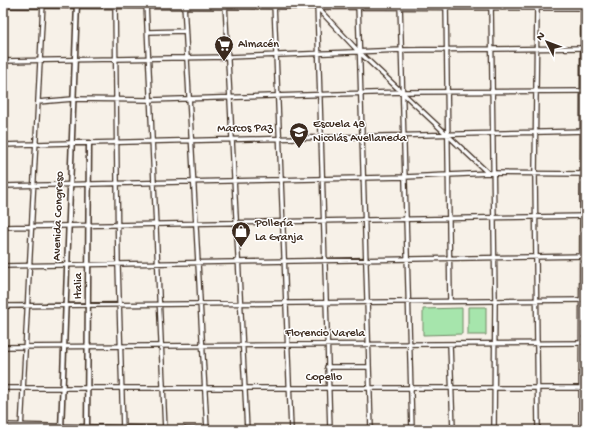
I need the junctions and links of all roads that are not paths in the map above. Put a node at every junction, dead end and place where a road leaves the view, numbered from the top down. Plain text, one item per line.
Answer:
1 (274, 3) edge
2 (313, 3) edge
3 (317, 3) edge
4 (358, 3) edge
5 (400, 3) edge
6 (446, 3) edge
7 (43, 5) edge
8 (77, 5) edge
9 (115, 5) edge
10 (146, 5) edge
11 (184, 5) edge
12 (225, 5) edge
13 (491, 5) edge
14 (3, 6) edge
15 (584, 6) edge
16 (537, 7) junction
17 (274, 8) junction
18 (317, 8) junction
19 (359, 8) junction
20 (400, 8) junction
21 (446, 8) junction
22 (185, 31) junction
23 (148, 32) junction
24 (584, 48) edge
25 (538, 49) junction
26 (402, 50) junction
27 (492, 50) junction
28 (446, 51) junction
29 (359, 52) junction
30 (318, 53) junction
31 (276, 54) junction
32 (228, 57) junction
33 (149, 58) junction
34 (187, 58) junction
35 (115, 59) junction
36 (75, 60) junction
37 (3, 61) edge
38 (40, 61) junction
39 (493, 91) junction
40 (584, 91) edge
41 (403, 92) junction
42 (447, 92) junction
43 (537, 92) junction
44 (360, 93) junction
45 (320, 94) junction
46 (278, 96) junction
47 (230, 97) junction
48 (73, 99) junction
49 (189, 99) junction
50 (116, 100) junction
51 (150, 100) junction
52 (38, 102) junction
53 (584, 131) edge
54 (536, 132) junction
55 (447, 134) junction
56 (493, 134) junction
57 (362, 136) junction
58 (404, 136) junction
59 (322, 137) junction
60 (279, 138) junction
61 (232, 139) junction
62 (191, 140) junction
63 (152, 141) junction
64 (117, 142) junction
65 (71, 143) junction
66 (89, 143) junction
67 (36, 144) junction
68 (3, 145) edge
69 (488, 173) junction
70 (448, 174) junction
71 (494, 174) junction
72 (535, 174) junction
73 (584, 174) edge
74 (405, 177) junction
75 (322, 178) junction
76 (363, 178) junction
77 (281, 179) junction
78 (234, 180) junction
79 (194, 182) junction
80 (154, 183) junction
81 (89, 184) junction
82 (117, 184) junction
83 (70, 185) junction
84 (3, 186) edge
85 (34, 186) junction
86 (584, 216) edge
87 (449, 218) junction
88 (494, 218) junction
89 (537, 218) junction
90 (406, 219) junction
91 (364, 220) junction
92 (324, 221) junction
93 (282, 222) junction
94 (196, 223) junction
95 (237, 223) junction
96 (156, 224) junction
97 (119, 225) junction
98 (31, 226) junction
99 (69, 226) junction
100 (89, 226) junction
101 (3, 227) edge
102 (581, 256) junction
103 (586, 256) edge
104 (495, 258) junction
105 (536, 258) junction
106 (408, 259) junction
107 (450, 259) junction
108 (366, 260) junction
109 (326, 261) junction
110 (284, 262) junction
111 (239, 263) junction
112 (158, 264) junction
113 (198, 264) junction
114 (67, 265) junction
115 (90, 265) junction
116 (118, 265) junction
117 (3, 266) edge
118 (30, 266) junction
119 (495, 300) junction
120 (581, 300) junction
121 (586, 300) edge
122 (367, 301) junction
123 (409, 301) junction
124 (450, 301) junction
125 (537, 301) junction
126 (326, 302) junction
127 (286, 303) junction
128 (241, 304) junction
129 (160, 305) junction
130 (200, 305) junction
131 (3, 306) edge
132 (28, 306) junction
133 (65, 306) junction
134 (89, 306) junction
135 (120, 306) junction
136 (537, 343) junction
137 (327, 344) junction
138 (368, 344) junction
139 (410, 344) junction
140 (450, 344) junction
141 (495, 344) junction
142 (581, 344) junction
143 (586, 344) edge
144 (162, 345) junction
145 (202, 345) junction
146 (243, 345) junction
147 (287, 345) junction
148 (89, 346) junction
149 (121, 346) junction
150 (3, 347) edge
151 (26, 347) junction
152 (64, 347) junction
153 (369, 367) junction
154 (327, 368) junction
155 (23, 387) junction
156 (3, 388) edge
157 (62, 388) junction
158 (88, 388) junction
159 (122, 388) junction
160 (164, 388) junction
161 (205, 388) junction
162 (245, 388) junction
163 (289, 388) junction
164 (328, 388) junction
165 (370, 388) junction
166 (411, 388) junction
167 (452, 388) junction
168 (495, 388) junction
169 (537, 388) junction
170 (581, 388) junction
171 (586, 388) edge
172 (3, 425) edge
173 (21, 425) junction
174 (61, 428) edge
175 (88, 429) edge
176 (123, 429) edge
177 (21, 430) edge
178 (165, 430) edge
179 (207, 430) edge
180 (232, 430) edge
181 (247, 430) edge
182 (290, 430) edge
183 (330, 430) edge
184 (371, 430) edge
185 (412, 430) edge
186 (453, 430) edge
187 (494, 430) edge
188 (538, 430) edge
189 (581, 430) edge

1 - 17 street
2 - 18 street
3 - 18 street
4 - 19 street
5 - 20 street
6 - 21 street
7 - 8 street
7 - 14 street
7 - 38 street
8 - 9 street
8 - 36 street, Avenida Congreso
9 - 10 street
9 - 35 street
10 - 11 street
10 - 23 street
11 - 12 street
11 - 22 street
12 - 17 street
12 - 32 street
13 - 16 street
13 - 21 street
13 - 27 street
15 - 16 street
15 - 24 street
16 - 25 street
17 - 18 street
17 - 31 street
18 - 19 street
18 - 29 street
18 - 30 street
19 - 20 street
19 - 29 street
20 - 21 street
20 - 26 street
21 - 28 street
22 - 23 street
22 - 34 street
23 - 33 street
24 - 25 street
24 - 40 street
25 - 27 street
25 - 43 street
26 - 28 street
26 - 29 street
26 - 41 street
27 - 28 street
27 - 39 street
28 - 42 street
29 - 30 street
29 - 41 street
29 - 44 street
30 - 31 street
30 - 45 street
31 - 32 street
31 - 46 street
32 - 34 street
32 - 47 street
33 - 34 street
33 - 35 street
33 - 51 street
34 - 49 street
35 - 36 street
35 - 50 street
36 - 38 street
36 - 48 street, Avenida Congreso
37 - 38 street
38 - 52 street
39 - 42 street
39 - 43 street
39 - 56 street
40 - 43 street
40 - 53 street
41 - 42 street
41 - 44 street
41 - 55 street
41 - 58 street
42 - 55 street
43 - 54 street
44 - 45 street
44 - 57 street
45 - 46 street
45 - 59 street
46 - 47 street
46 - 60 street
47 - 49 street
47 - 61 street
48 - 50 street
48 - 52 street
48 - 65 street, Avenida Congreso
49 - 51 street
49 - 62 street
50 - 51 street
50 - 64 street
51 - 63 street
52 - 67 street
53 - 54 street, Marcos Paz
53 - 73 street
54 - 56 street, Marcos Paz
54 - 72 street
55 - 56 street, Marcos Paz
55 - 58 street, Marcos Paz
55 - 69 street
55 - 70 street
56 - 71 street
57 - 58 street, Marcos Paz
57 - 59 street, Marcos Paz
57 - 76 street
58 - 74 street
59 - 60 street, Marcos Paz
59 - 75 street
60 - 61 street, Marcos Paz
60 - 77 street
61 - 62 street, Marcos Paz
61 - 78 street
62 - 63 street, Marcos Paz
62 - 79 street
63 - 64 street, Marcos Paz
63 - 80 street
64 - 66 street, Marcos Paz
64 - 82 street
65 - 66 street, Marcos Paz
65 - 67 street
65 - 83 street, Avenida Congreso
66 - 81 street, Italia
67 - 68 street
67 - 85 street
69 - 70 street
69 - 71 street
70 - 74 street
70 - 87 street
71 - 72 street
71 - 88 street
72 - 73 street
72 - 89 street
73 - 86 street
74 - 76 street
74 - 90 street
75 - 76 street
75 - 77 street
75 - 92 street
76 - 91 street
77 - 78 street
77 - 93 street
78 - 79 street
78 - 95 street
79 - 80 street
79 - 94 street
80 - 82 street
80 - 96 street
81 - 82 street
81 - 83 street
81 - 100 street, Italia
82 - 97 street
83 - 85 street
83 - 99 street, Avenida Congreso
84 - 85 street
85 - 98 street
86 - 89 street
86 - 102 street
87 - 88 street
87 - 90 street
87 - 107 street
88 - 89 street
88 - 104 street
89 - 105 street
90 - 91 street
90 - 106 street
91 - 92 street
91 - 108 street
92 - 93 street
92 - 109 street
93 - 95 street
93 - 110 street
94 - 95 street
94 - 96 street
94 - 113 street
95 - 111 street
96 - 97 street
96 - 112 street
97 - 100 street
97 - 116 street
98 - 99 street
98 - 101 street
98 - 118 street
99 - 100 street
99 - 114 street, Avenida Congreso
100 - 115 street, Italia
102 - 103 street
102 - 105 street
102 - 120 street
104 - 105 street
104 - 107 street
104 - 119 street
105 - 125 street
106 - 107 street
106 - 108 street
106 - 123 street
107 - 124 street
108 - 109 street
108 - 122 street
109 - 110 street
109 - 126 street
110 - 111 street
110 - 127 street
111 - 113 street
111 - 128 street
112 - 113 street
112 - 116 street
112 - 129 street
113 - 130 street
114 - 115 street
114 - 118 street
114 - 133 street, Avenida Congreso
115 - 116 street
115 - 134 street, Italia
116 - 135 street
117 - 118 street
118 - 132 street
119 - 124 street
119 - 125 street
119 - 141 street
120 - 121 street
120 - 125 street
120 - 142 street
122 - 123 street
122 - 126 street
122 - 138 street
123 - 124 street
123 - 139 street
125 - 136 street
126 - 127 street
126 - 137 street
127 - 128 street
127 - 147 street
128 - 130 street
128 - 146 street
129 - 130 street
129 - 135 street
129 - 144 street
130 - 145 street
131 - 132 street
132 - 133 street
132 - 151 street
133 - 134 street
133 - 152 street, Avenida Congreso
134 - 135 street
134 - 148 street, Italia
135 - 149 street
136 - 141 street, Florencio Varela
136 - 142 street, Florencio Varela
136 - 169 street
137 - 138 street, Florencio Varela
137 - 147 street, Florencio Varela
137 - 154 street
138 - 139 street, Florencio Varela
138 - 153 street
139 - 140 street, Florencio Varela
139 - 166 street
140 - 141 street, Florencio Varela
140 - 167 street
141 - 168 street
142 - 143 street, Florencio Varela
142 - 170 street
144 - 145 street, Florencio Varela
144 - 149 street, Florencio Varela
144 - 160 street
145 - 146 street, Florencio Varela
145 - 161 street
146 - 147 street, Florencio Varela
146 - 162 street
147 - 163 street
148 - 149 street, Florencio Varela
148 - 152 street, Florencio Varela
148 - 158 street, Italia
149 - 159 street
150 - 151 street, Florencio Varela
151 - 152 street, Florencio Varela
151 - 155 street
152 - 157 street, Avenida Congreso
153 - 154 street
153 - 165 street
154 - 164 street
155 - 156 street, Copello
155 - 157 street, Copello
155 - 173 street
157 - 158 street, Copello
157 - 174 street, Avenida Congreso
158 - 159 street, Copello
158 - 175 street, Italia
159 - 160 street, Copello
159 - 176 street
160 - 161 street, Copello
160 - 178 street
161 - 162 street, Copello
161 - 179 street
162 - 163 street, Copello
162 - 181 street
163 - 164 street, Copello
163 - 182 street
164 - 165 street, Copello
164 - 183 street
165 - 166 street, Copello
165 - 184 street
166 - 167 street, Copello
166 - 185 street
167 - 168 street, Copello
167 - 186 street
168 - 169 street, Copello
168 - 187 street
169 - 170 street, Copello
169 - 188 street
170 - 171 street, Copello
170 - 189 street
172 - 173 street
173 - 174 street
173 - 177 street
174 - 175 street
175 - 176 street
176 - 178 street
178 - 179 street
179 - 180 street

